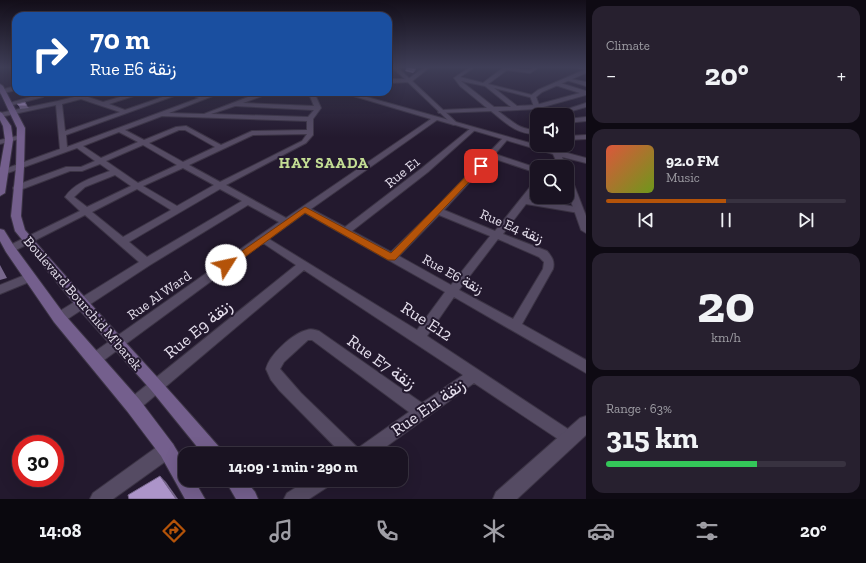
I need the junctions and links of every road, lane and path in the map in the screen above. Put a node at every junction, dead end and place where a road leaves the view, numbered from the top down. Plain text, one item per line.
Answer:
1 (1, 90) edge
2 (418, 90) edge
3 (469, 90) edge
4 (493, 90) edge
5 (510, 90) edge
6 (544, 90) edge
7 (586, 93) edge
8 (41, 96) dead end
9 (86, 96) edge
10 (130, 96) edge
11 (171, 96) edge
12 (198, 96) edge
13 (209, 96) edge
14 (255, 96) edge
15 (313, 96) edge
16 (360, 96) edge
17 (532, 96) junction
18 (82, 97) junction
19 (203, 98) junction
20 (59, 103) junction
21 (103, 104) junction
22 (232, 104) junction
23 (586, 105) edge
24 (536, 107) junction
25 (11, 108) junction
26 (318, 108) junction
27 (516, 108) junction
28 (492, 109) junction
29 (574, 109) edge
30 (126, 112) junction
31 (0, 114) edge
32 (159, 115) junction
33 (439, 115) junction
34 (204, 116) junction
35 (258, 118) junction
36 (310, 119) junction
37 (586, 119) edge
38 (574, 121) edge
39 (473, 129) junction
40 (119, 130) junction
41 (310, 132) junction
42 (530, 132) edge
43 (252, 133) junction
44 (62, 134) junction
45 (21, 137) junction
46 (574, 138) edge
47 (586, 138) edge
48 (505, 139) junction
49 (9, 140) junction
50 (0, 142) edge
51 (143, 144) junction
52 (77, 145) junction
53 (220, 147) junction
54 (64, 150) junction
55 (557, 153) junction
56 (491, 155) junction
57 (560, 160) edge
58 (100, 161) junction
59 (586, 161) edge
60 (183, 164) junction
61 (20, 167) junction
62 (530, 169) edge
63 (5, 172) junction
64 (115, 172) junction
65 (1, 181) edge
66 (221, 185) junction
67 (137, 186) junction
68 (17, 188) junction
69 (0, 193) edge
70 (530, 193) edge
71 (574, 196) edge
72 (248, 201) junction
73 (524, 201) junction
74 (305, 209) junction
75 (177, 210) junction
76 (579, 210) junction
77 (438, 211) junction
78 (85, 212) junction
79 (286, 222) junction
80 (586, 230) edge
81 (0, 232) edge
82 (345, 232) junction
83 (497, 234) junction
84 (263, 239) junction
85 (28, 240) junction
86 (123, 241) junction
87 (10, 249) junction
88 (392, 257) junction
89 (146, 262) junction
90 (303, 265) junction
91 (30, 278) junction
92 (0, 290) edge
93 (452, 290) junction
94 (81, 303) junction
95 (59, 318) junction
96 (515, 326) junction
97 (419, 338) junction
98 (116, 343) junction
99 (95, 359) junction
100 (586, 367) edge
101 (475, 374) junction
102 (156, 385) junction
103 (133, 405) junction
104 (421, 412) junction
105 (586, 425) edge
106 (569, 438) junction
107 (208, 447) edge
108 (346, 447) edge
109 (372, 447) edge
110 (167, 450) junction
111 (239, 487) edge
112 (312, 487) edge
113 (100, 499) edge
114 (195, 499) edge
115 (248, 499) edge
116 (293, 499) edge
117 (503, 499) edge

1 - 25 main road, Boulevard Bourchid M'barek
2 - 33 street
3 - 28 street
4 - 27 street
5 - 17 street
6 - 17 street
7 - 24 street
8 - 25 street
9 - 18 street
10 - 21 street
11 - 30 street
12 - 19 street
13 - 19 street
14 - 22 street
15 - 26 street
16 - 33 street
17 - 24 street
18 - 20 street
18 - 21 street
19 - 32 street
20 - 25 street
20 - 44 street
21 - 30 street
22 - 26 street
22 - 34 street
23 - 29 street
24 - 27 street
25 - 31 street
25 - 45 main road, Boulevard Bourchid M'barek
26 - 36 street
27 - 28 street
28 - 33 street
28 - 42 street
30 - 44 street
31 - 49 main road
32 - 34 street
32 - 40 street
33 - 39 street
33 - 74 street, Rue Al Ward
34 - 35 street
35 - 36 street
35 - 43 street
36 - 41 street
37 - 38 street
39 - 48 street
39 - 82 street, Rue E1
40 - 51 street
40 - 52 street
41 - 43 street
41 - 66 street
43 - 53 street
44 - 54 street
45 - 49 street
45 - 61 main road, Boulevard Bourchid M'barek
46 - 47 street
48 - 55 street
48 - 56 street
49 - 50 street
49 - 63 main road
51 - 53 street
51 - 58 street
51 - 60 street
52 - 54 street
52 - 58 street
53 - 60 street
54 - 61 street
55 - 57 street
55 - 59 street
56 - 62 street
56 - 77 street
58 - 64 street
58 - 68 street
60 - 66 street
60 - 67 street
61 - 63 street
61 - 68 main road, Boulevard Bourchid M'barek
63 - 65 main road
64 - 67 street
64 - 78 street
65 - 69 main road
66 - 72 street
66 - 75 street
67 - 75 street
67 - 78 street
68 - 85 main road, Boulevard Bourchid M'barek
70 - 73 street
71 - 76 street
72 - 79 street
72 - 89 street
73 - 76 street
73 - 83 street
74 - 79 street, Rue Al Ward
74 - 82 street, Rue E6 زنقة
75 - 86 street
76 - 80 street
77 - 83 street, Rue E4 زنقة
77 - 88 street
78 - 85 street
78 - 86 street
79 - 84 street, Rue Al Ward
81 - 87 main road, Boulevard Bourchid M'barek
82 - 88 street, Rue E6 زنقة
83 - 93 street
83 - 96 street, Rue E4 زنقة
84 - 90 street, Rue E12
84 - 98 street, Rue Al Ward
85 - 87 street
85 - 94 main road, Boulevard Bourchid M'barek
86 - 89 street
87 - 91 main road, Boulevard Bourchid M'barek
88 - 93 street, Rue E6 زنقة
89 - 94 street
90 - 97 street, Rue E12
90 - 102 street, Rue E9 زنقة
91 - 92 street
91 - 95 main road, Boulevard Bourchid M'barek
93 - 96 street, Rue E6 زنقة
93 - 97 street
94 - 95 street
94 - 98 main road, Boulevard Bourchid M'barek
95 - 99 main road, Boulevard Bourchid M'barek
96 - 100 street, Rue E6 زنقة
97 - 101 street, Rue E12
98 - 99 street, Rue Al Ward
98 - 102 main road, Boulevard Bourchid M'barek
99 - 103 main road, Boulevard Bourchid M'barek
101 - 104 street, Rue E11 زنقة
101 - 106 street, Rue E12
102 - 103 street, Rue E9 زنقة
102 - 107 main road, Boulevard Bourchid M'barek
103 - 110 main road, Boulevard Bourchid M'barek
104 - 108 street, Rue E7 زنقة
104 - 109 street, Rue E11 زنقة
105 - 106 street
106 - 117 street
110 - 113 street
110 - 114 main road, Boulevard Bourchid M'barek
111 - 115 main road
112 - 116 street

